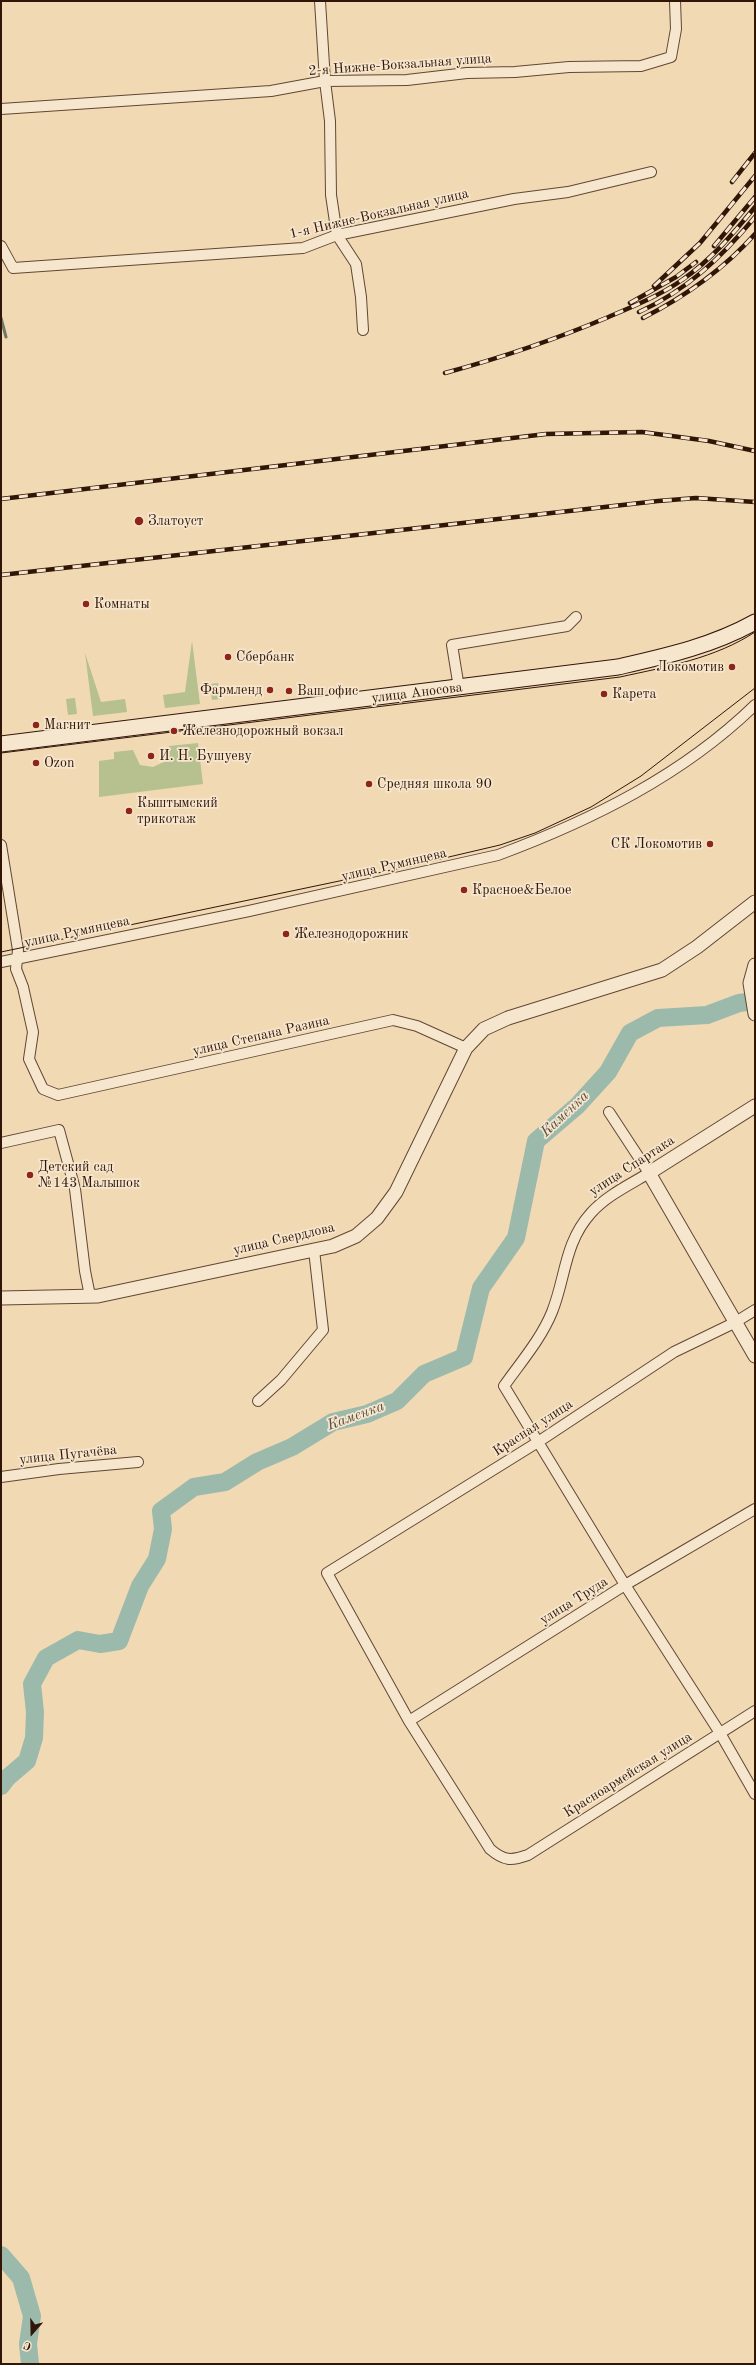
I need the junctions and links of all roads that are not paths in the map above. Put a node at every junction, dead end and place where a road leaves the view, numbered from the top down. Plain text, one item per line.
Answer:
1 (320, 1) edge
2 (675, 1) edge
3 (325, 80) junction
4 (1, 108) edge
5 (651, 172) dead end
6 (337, 235) junction
7 (1, 246) edge
8 (363, 330) dead end
9 (576, 617) dead end
10 (755, 622) edge
11 (459, 688) junction
12 (755, 705) edge
13 (1, 744) edge
14 (1, 846) edge
15 (755, 902) edge
16 (17, 959) junction
17 (1, 962) edge
18 (755, 965) edge
19 (755, 1014) edge
20 (466, 1048) junction
21 (755, 1106) edge
22 (609, 1112) dead end
23 (1, 1142) edge
24 (649, 1173) junction
25 (314, 1250) junction
26 (90, 1296) junction
27 (1, 1298) edge
28 (755, 1310) edge
29 (734, 1324) junction
30 (755, 1356) edge
31 (258, 1401) dead end
32 (538, 1442) junction
33 (138, 1462) dead end
34 (1, 1477) edge
35 (755, 1509) edge
36 (625, 1585) junction
37 (755, 1711) edge
38 (410, 1721) junction
39 (720, 1733) junction
40 (755, 1794) edge

1 - 3 street
2 - 3 street, 2-я Нижне-Вокзальная улица
3 - 4 street, 2-я Нижне-Вокзальная улица
3 - 6 street
5 - 6 street, 1-я Нижне-Вокзальная улица
6 - 7 street, 1-я Нижне-Вокзальная улица
6 - 8 street
9 - 11 street
10 - 11 main road, улица Аносова
11 - 13 main road, улица Аносова
12 - 16 street, улица Румянцева
14 - 16 street
15 - 20 street, улица Свердлова
16 - 17 street, улица Румянцева
16 - 20 street, улица Степана Разина
18 - 19 street
20 - 25 street, улица Свердлова
21 - 24 street, улица Спартака
22 - 24 street
23 - 26 street
24 - 29 street
24 - 32 street, улица Спартака
25 - 26 street, улица Свердлова
25 - 31 street
26 - 27 street, улица Свердлова
28 - 29 street, Красная улица
29 - 30 street
29 - 32 street, Красная улица
32 - 36 street
32 - 38 street, Красная улица
33 - 34 street, улица Пугачёва
35 - 36 street, улица Труда
36 - 38 street, улица Труда
36 - 39 street
37 - 39 street, Красноармейская улица
38 - 39 street, Красноармейская улица
39 - 40 street

